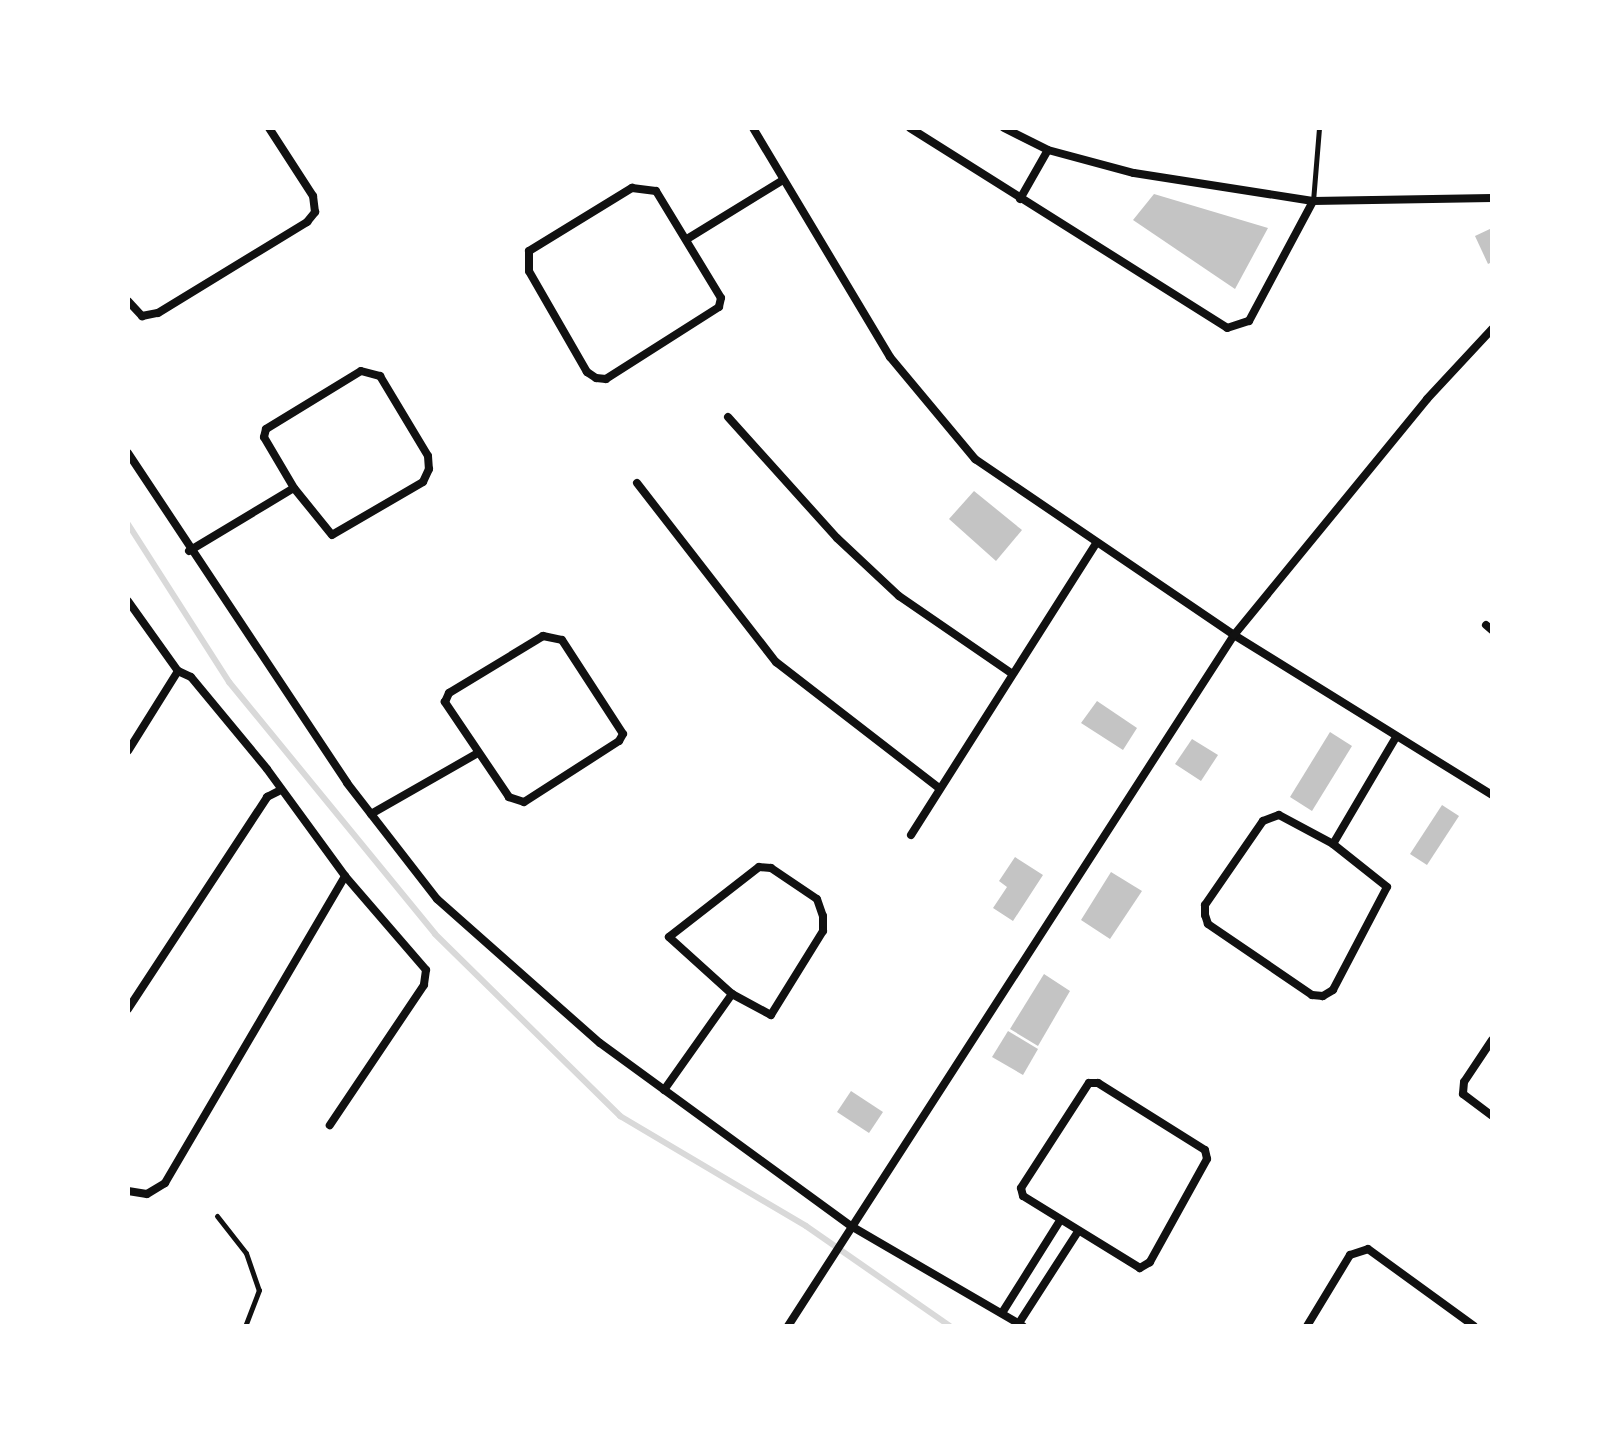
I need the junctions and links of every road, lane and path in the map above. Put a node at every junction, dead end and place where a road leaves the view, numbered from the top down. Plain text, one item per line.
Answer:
1 (269, 128) edge
2 (753, 128) edge
3 (910, 128) edge
4 (1004, 128) edge
5 (1319, 128) edge
6 (1048, 150) junction
7 (783, 180) junction
8 (1492, 198) edge
9 (1020, 199) junction
10 (1313, 201) junction
11 (687, 239) junction
12 (128, 301) edge
13 (1492, 329) edge
14 (728, 417) dead end
15 (128, 453) edge
16 (637, 483) dead end
17 (294, 488) junction
18 (1096, 543) junction
19 (189, 551) junction
20 (128, 601) edge
21 (1234, 635) junction
22 (178, 671) junction
23 (1011, 673) junction
24 (1396, 737) junction
25 (128, 749) edge
26 (476, 754) junction
27 (939, 788) junction
28 (279, 791) junction
29 (1492, 795) edge
30 (371, 814) junction
31 (911, 835) dead end
32 (1333, 844) junction
33 (345, 876) junction
34 (732, 994) junction
35 (128, 1009) edge
36 (1492, 1040) edge
37 (664, 1090) junction
38 (1492, 1116) edge
39 (330, 1125) dead end
40 (128, 1191) edge
41 (217, 1216) dead end
42 (1059, 1222) junction
43 (851, 1226) junction
44 (1077, 1233) junction
45 (1002, 1313) junction
46 (1021, 1325) edge
47 (245, 1326) edge
48 (788, 1326) edge
49 (1307, 1326) edge
50 (1474, 1326) edge

1 - 12 street
2 - 7 street
3 - 9 street
4 - 6 street
5 - 10 lane
6 - 9 street
6 - 10 street
7 - 11 street
7 - 18 street
8 - 10 street
9 - 10 street
11 - 11 street
13 - 21 street
14 - 23 street
15 - 19 street
16 - 27 street
17 - 17 street
17 - 19 street
18 - 21 street
18 - 23 street
19 - 30 street
20 - 22 street
21 - 24 street
21 - 43 street
22 - 25 street
22 - 28 street
23 - 27 street
24 - 29 street
24 - 32 street
26 - 26 street
26 - 30 street
27 - 31 street
28 - 33 street
28 - 35 street
30 - 37 street
32 - 32 street
33 - 39 street
33 - 40 street
34 - 34 street
34 - 37 street
36 - 38 street
37 - 43 street
41 - 47 lane
42 - 44 street
42 - 44 street
42 - 45 street
43 - 45 street
43 - 48 street
44 - 46 street
45 - 46 street
49 - 50 street

